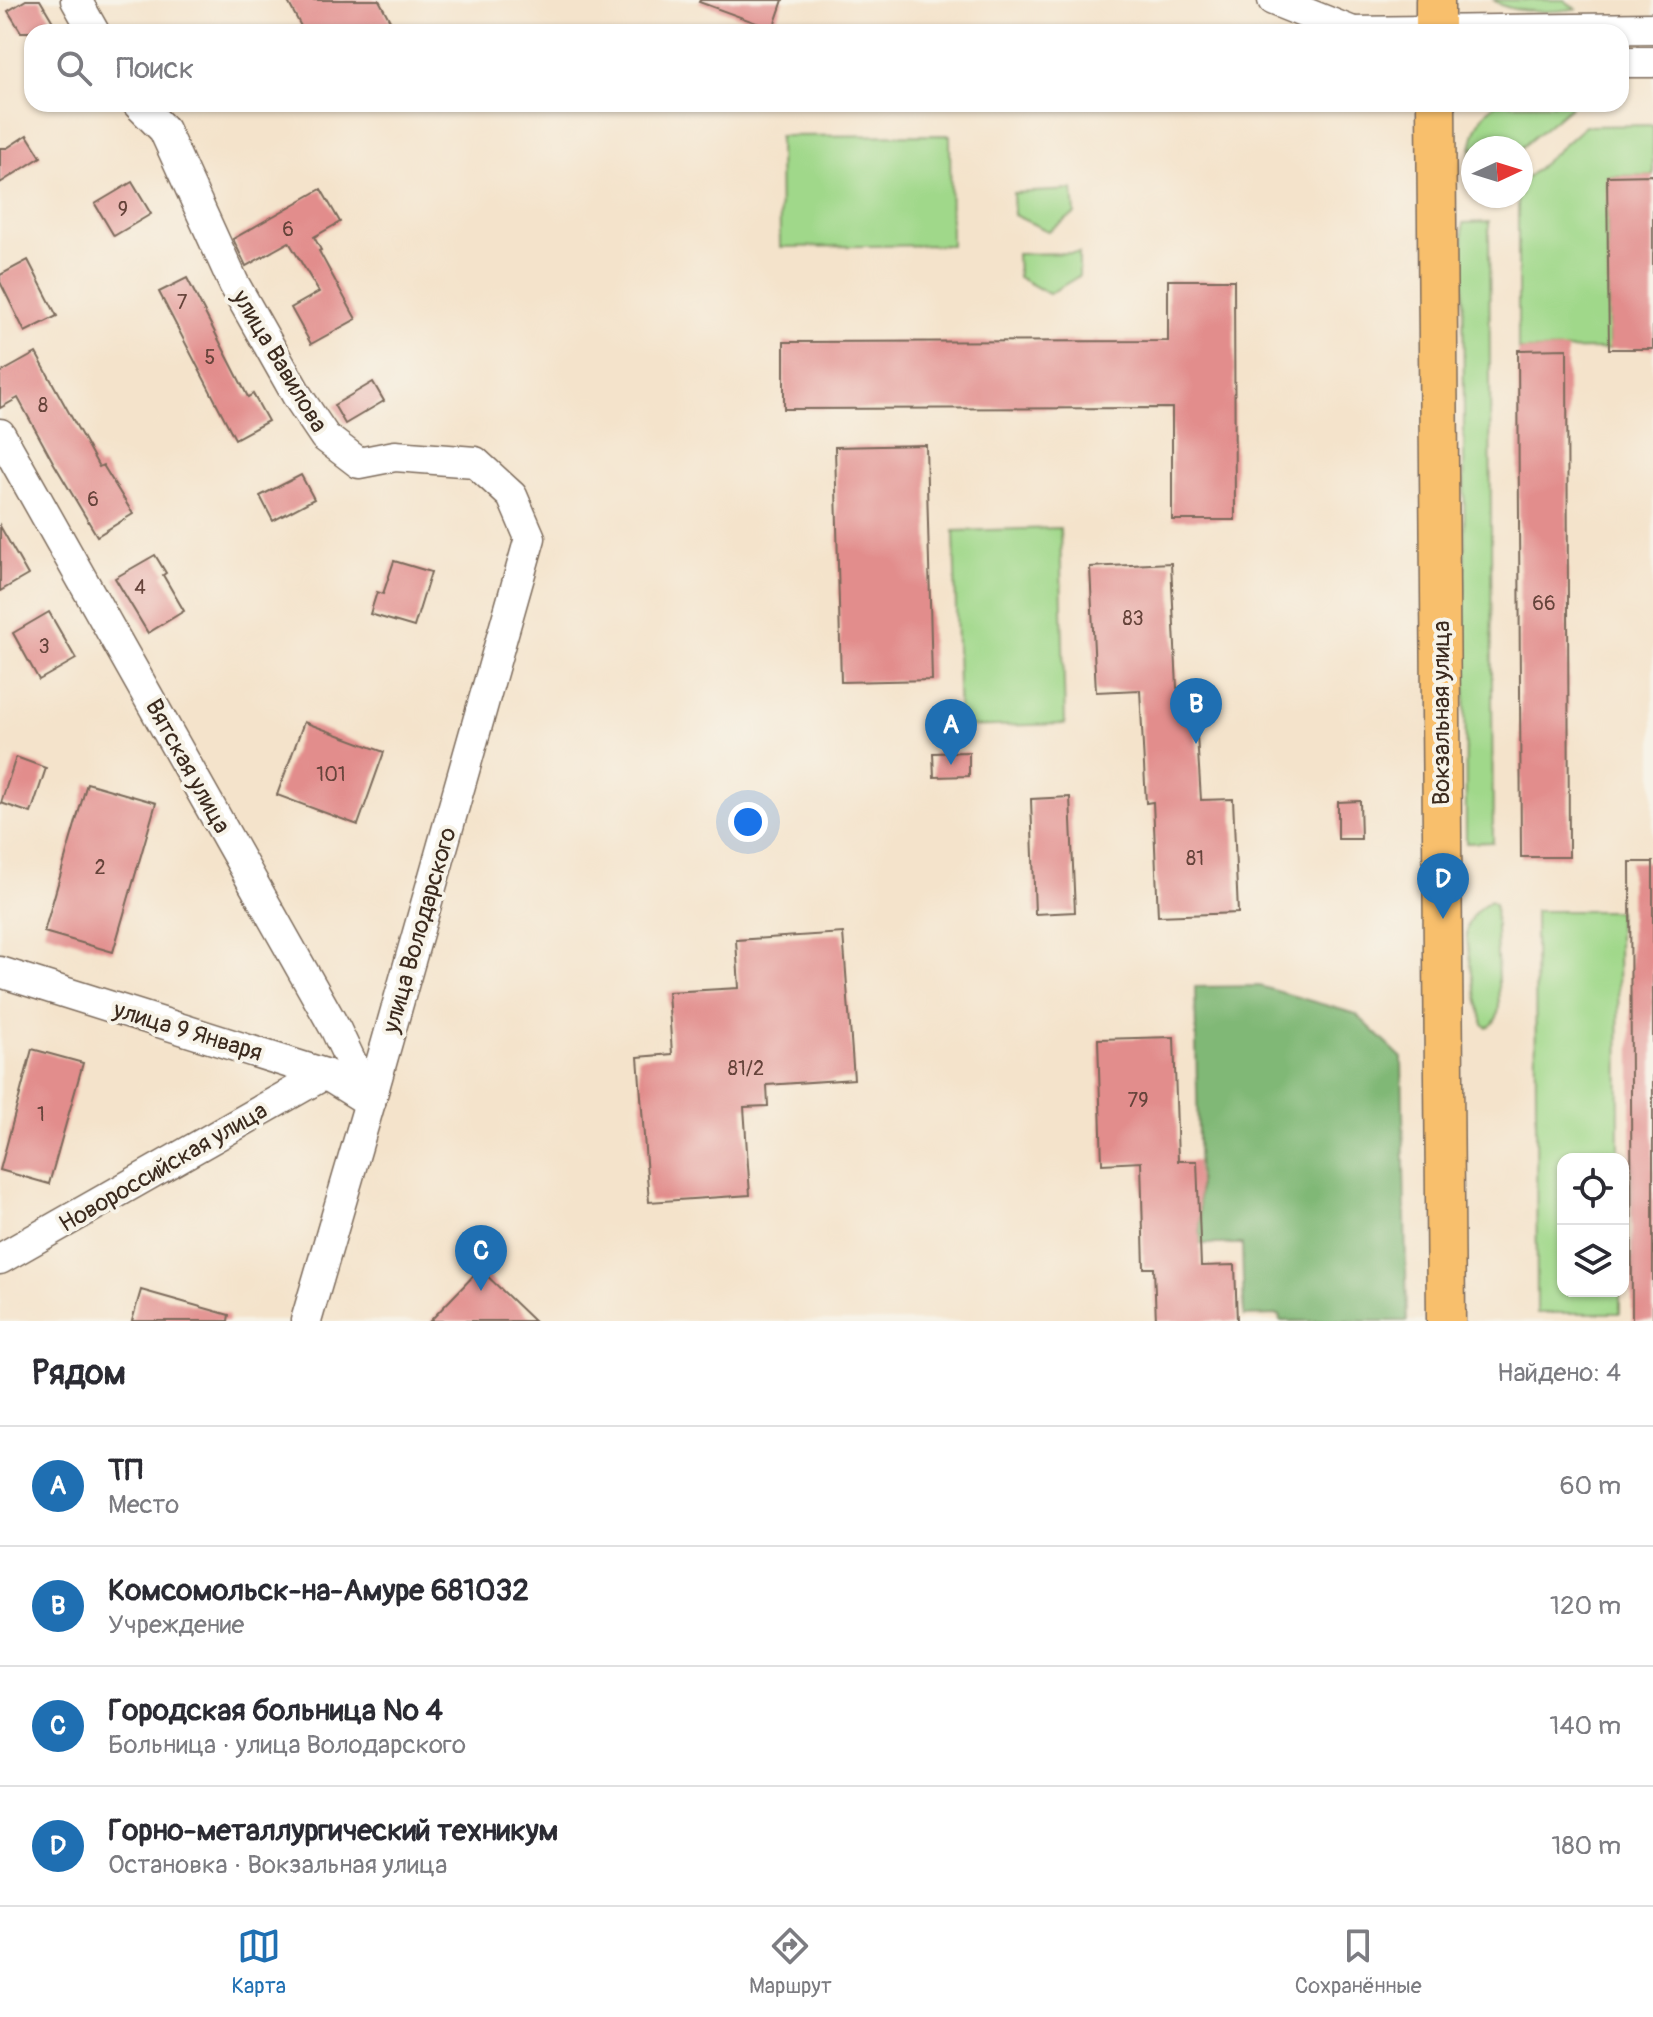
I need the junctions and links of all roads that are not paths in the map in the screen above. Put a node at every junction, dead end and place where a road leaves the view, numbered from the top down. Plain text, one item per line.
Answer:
1 (76, 0) edge
2 (1273, 0) edge
3 (1435, 21) edge
4 (90, 24) edge
5 (1332, 24) edge
6 (1412, 24) edge
7 (1528, 24) edge
8 (1629, 27) edge
9 (1653, 28) edge
10 (1629, 62) edge
11 (1653, 62) edge
12 (146, 112) edge
13 (1436, 112) edge
14 (0, 434) edge
15 (530, 538) joint
16 (0, 972) edge
17 (325, 1074) junction
18 (370, 1102) junction
19 (0, 1259) edge
20 (306, 1321) edge
21 (1446, 1321) edge

1 - 4 street
2 - 5 street
3 - 6 street
3 - 7 street
8 - 9 street
10 - 11 street
12 - 15 street, улица Вавилова
13 - 21 main road, Вокзальная улица
14 - 18 street, Вятская улица
15 - 18 street, улица Володарского
16 - 17 street, улица 9 Января
17 - 18 street, улица 9 Января
17 - 19 street, Новороссийская улица
18 - 20 street, улица Володарского

